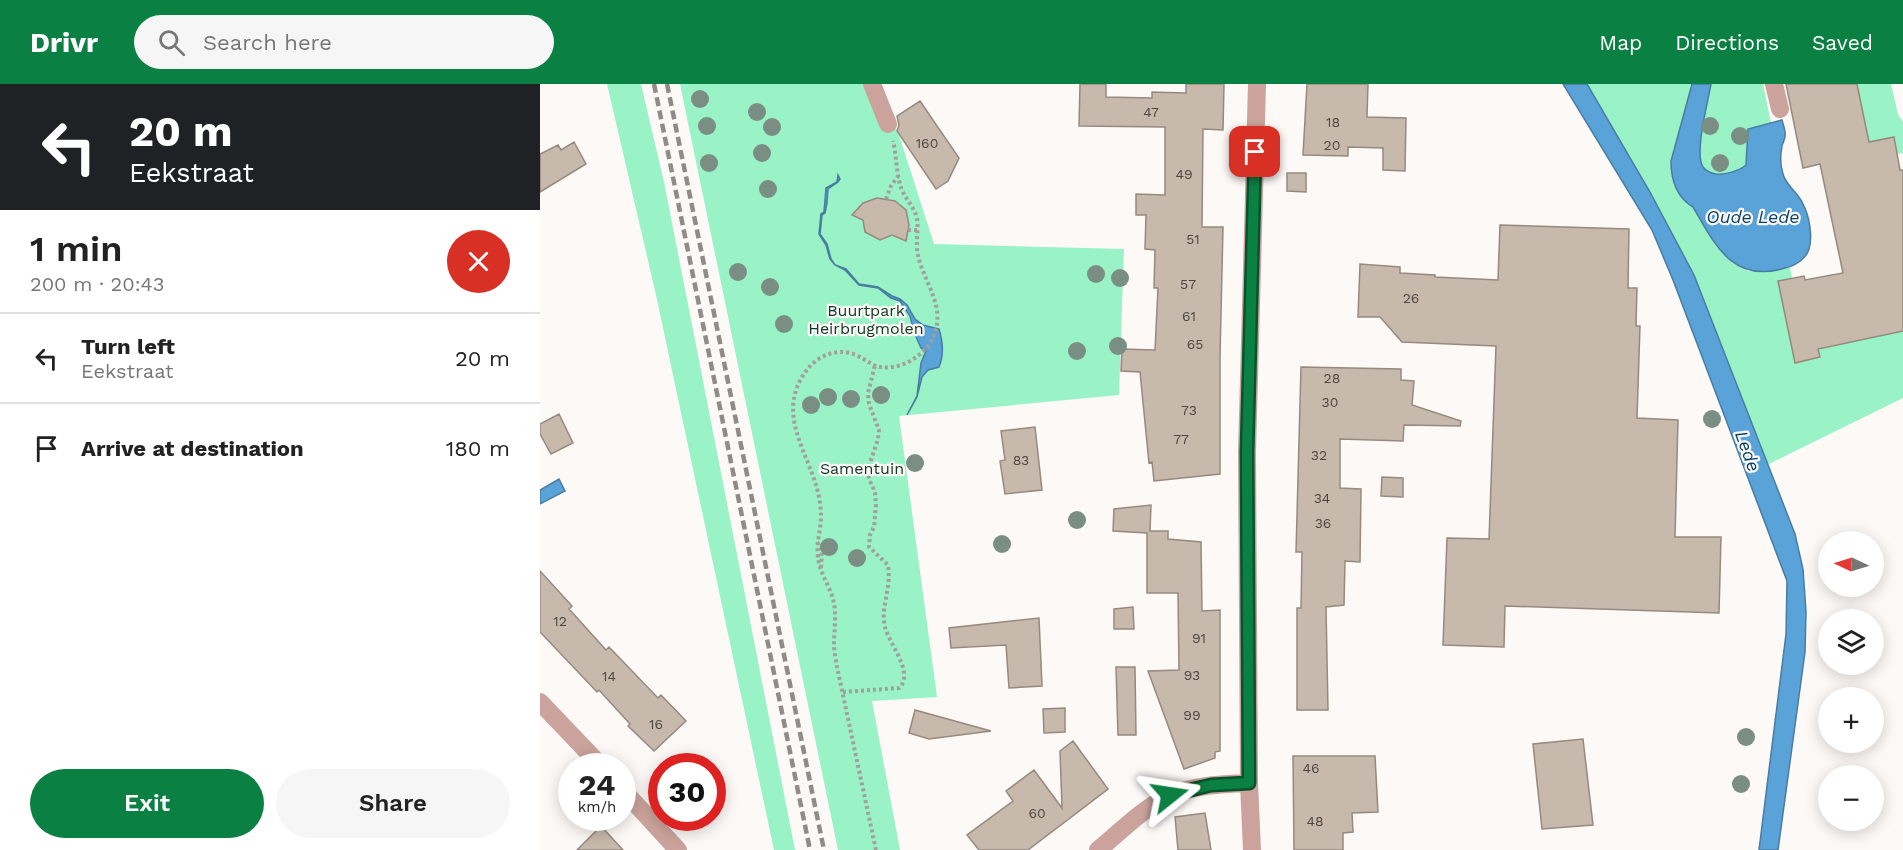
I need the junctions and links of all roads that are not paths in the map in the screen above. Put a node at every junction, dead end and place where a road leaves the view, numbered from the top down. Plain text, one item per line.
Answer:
1 (872, 84) edge
2 (1257, 84) edge
3 (1774, 84) edge
4 (1780, 109) dead end
5 (888, 124) road end
6 (540, 702) edge
7 (589, 753) edge
8 (1249, 783) junction
9 (636, 804) edge
10 (678, 850) edge
11 (1098, 850) edge
12 (1251, 850) edge

1 - 5 street
2 - 8 street
3 - 4 street
6 - 7 street
8 - 11 street
8 - 12 street
9 - 10 street

